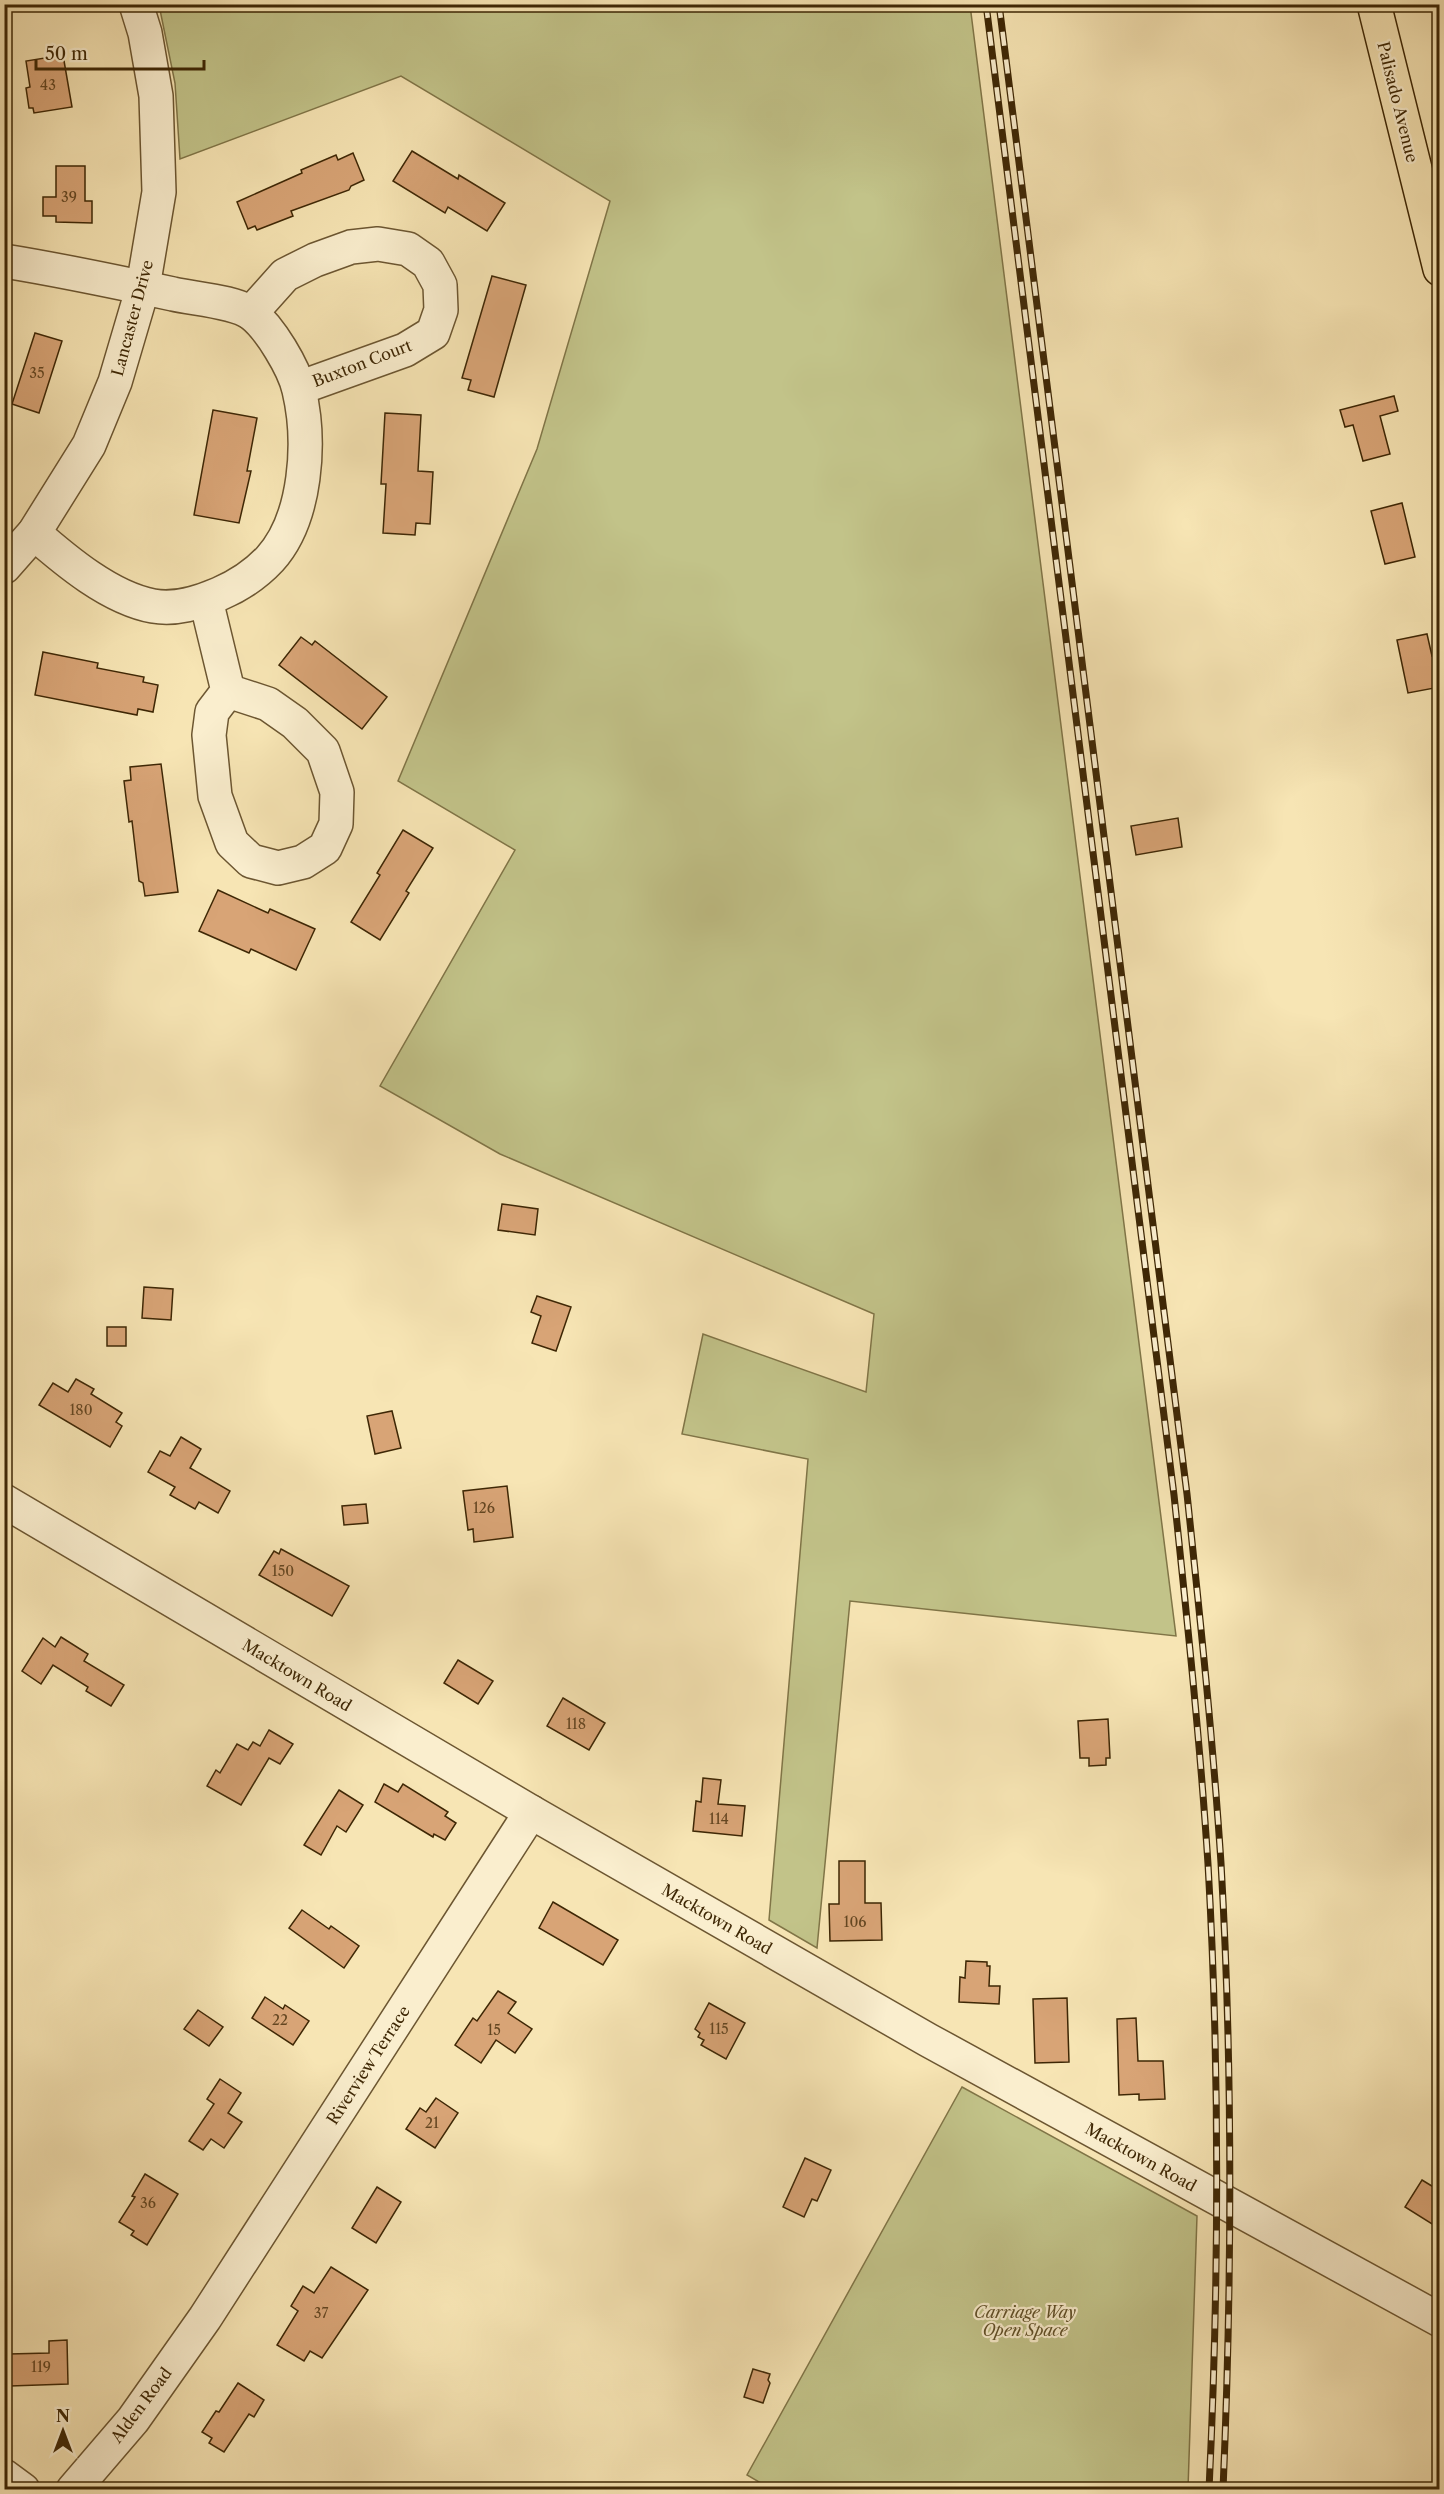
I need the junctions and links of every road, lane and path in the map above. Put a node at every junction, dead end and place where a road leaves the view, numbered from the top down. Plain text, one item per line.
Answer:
1 (136, 4) edge
2 (1374, 4) edge
3 (4, 261) edge
4 (1440, 269) edge
5 (143, 287) junction
6 (251, 313) junction
7 (299, 388) junction
8 (34, 533) junction
9 (4, 567) edge
10 (206, 600) junction
11 (228, 691) junction
12 (4, 1501) edge
13 (531, 1812) junction
14 (205, 2318) joint
15 (1440, 2320) edge
16 (4, 2476) edge
17 (23, 2490) edge
18 (73, 2490) edge

1 - 5 street, Lancaster Drive
2 - 4 main road, Palisado Avenue
3 - 5 street
5 - 6 street
5 - 8 street, Lancaster Drive
6 - 7 street
6 - 7 street, Buxton Court
7 - 10 street
8 - 9 street, Lancaster Drive
8 - 10 street
10 - 11 street
11 - 11 street
12 - 13 street, Macktown Road
13 - 14 street, Riverview Terrace
13 - 15 street, Macktown Road
14 - 18 street, Alden Road
16 - 17 street

